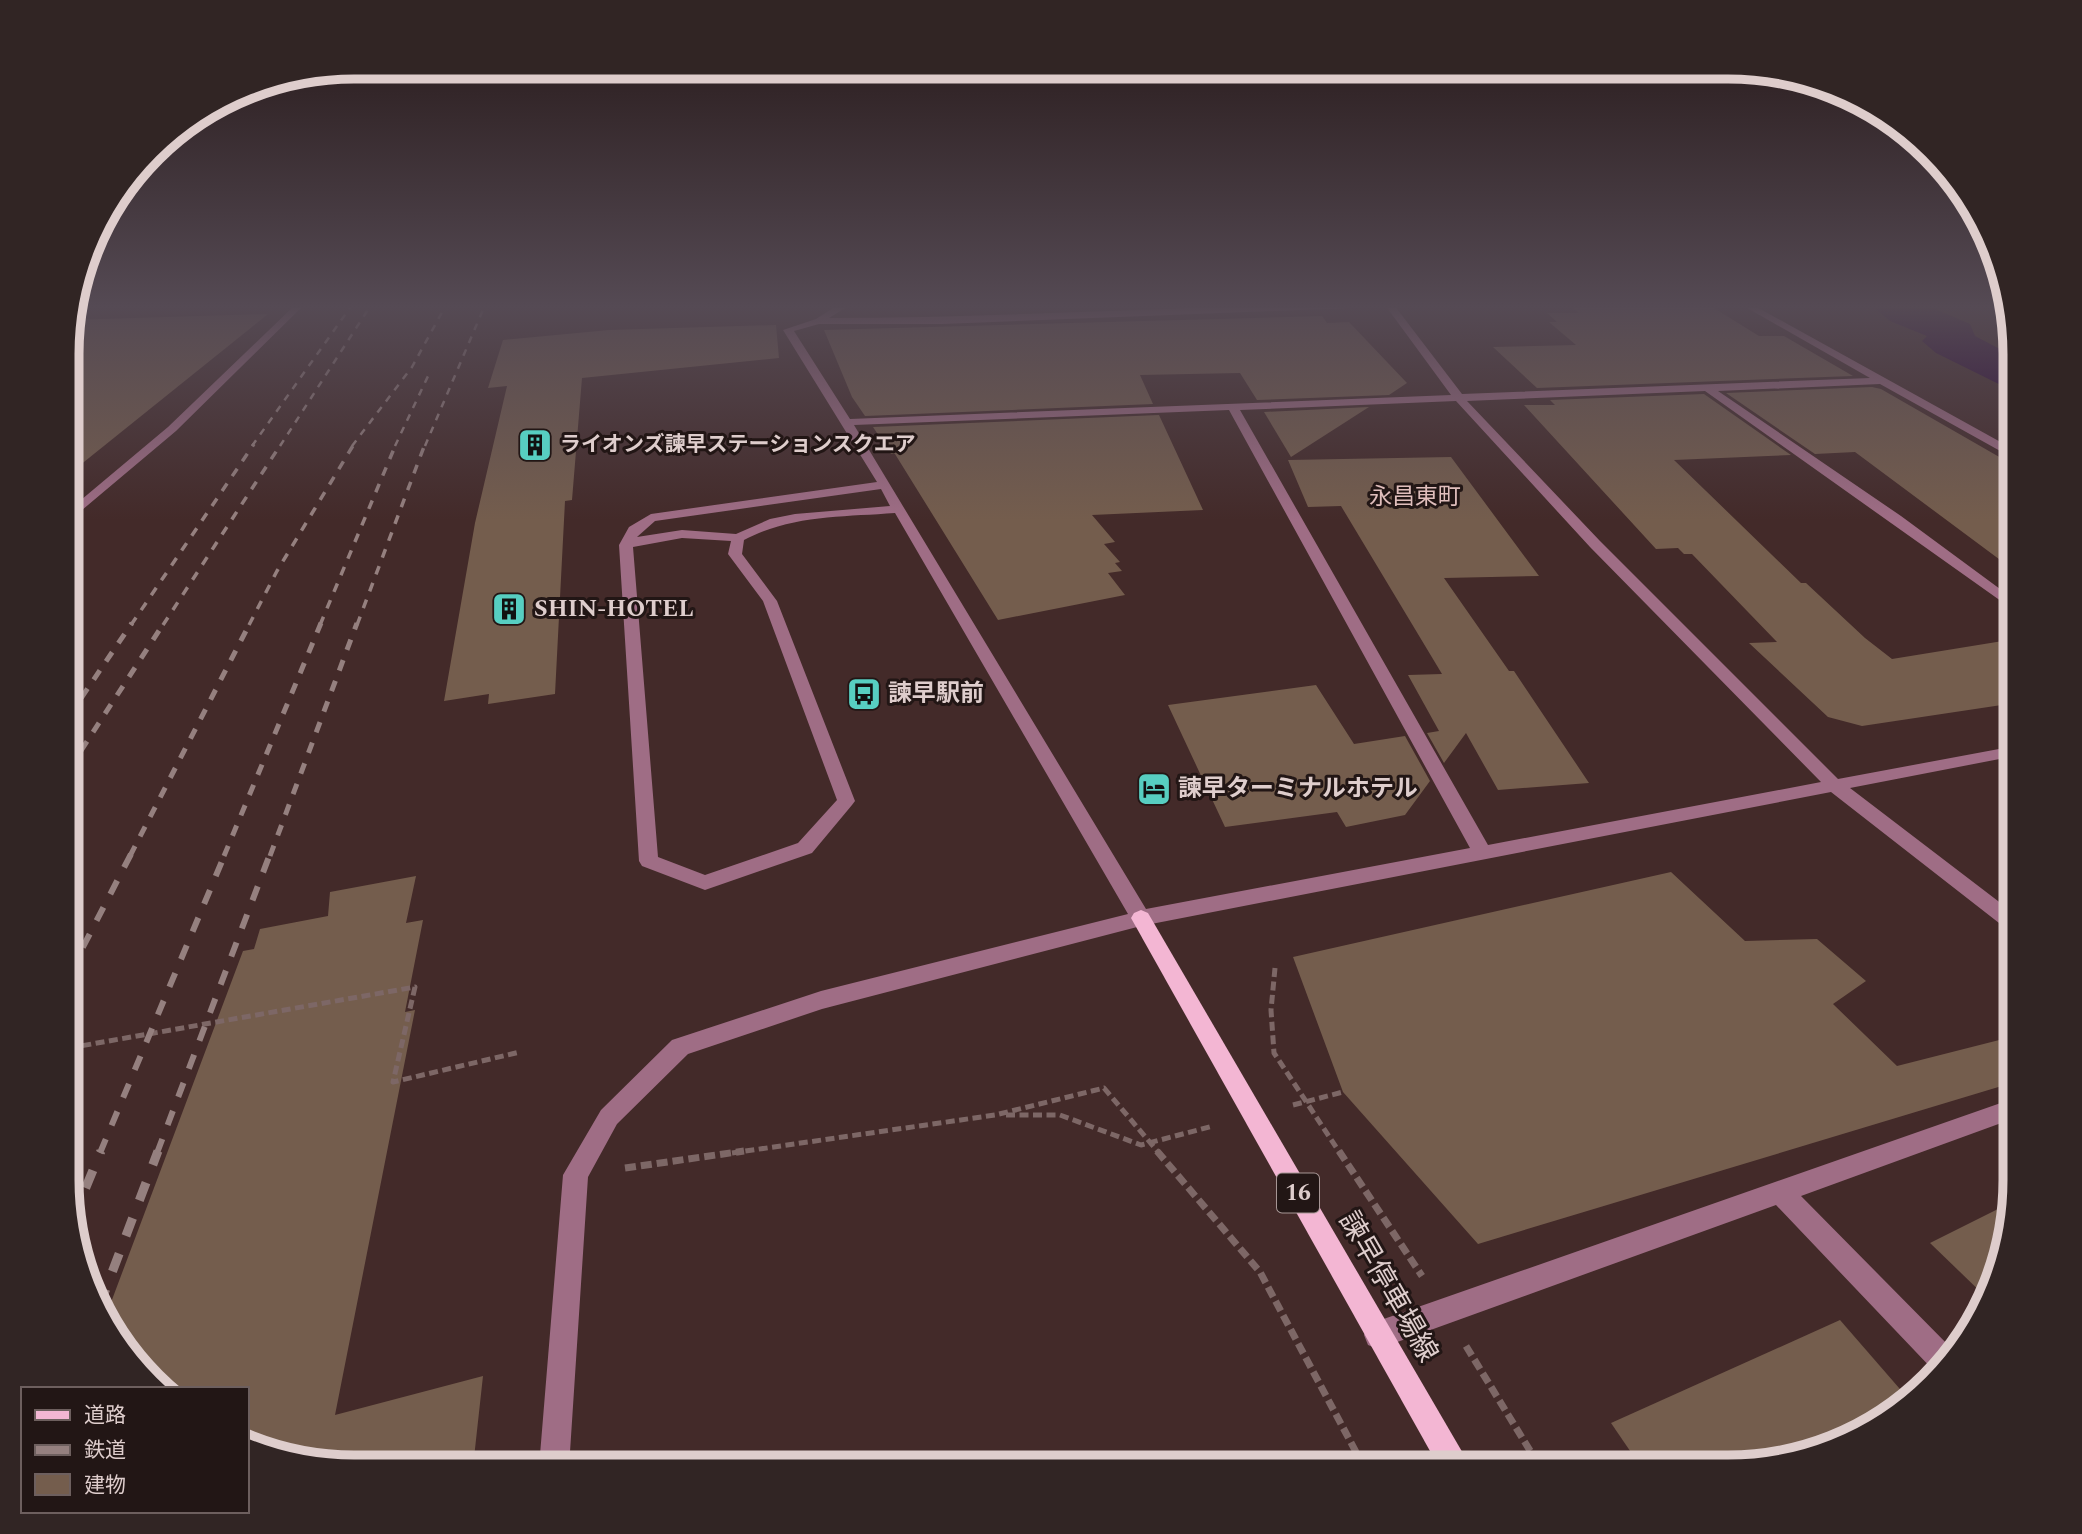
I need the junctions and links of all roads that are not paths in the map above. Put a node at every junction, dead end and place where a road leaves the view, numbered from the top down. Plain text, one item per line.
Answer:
1 (226, 377) edge
2 (818, 377) edge
3 (1443, 377) edge
4 (1873, 377) edge
5 (1881, 381) junction
6 (1707, 388) junction
7 (1458, 397) junction
8 (1232, 406) junction
9 (847, 422) junction
10 (2003, 448) edge
11 (884, 485) junction
12 (79, 508) edge
13 (899, 509) junction
14 (738, 538) junction
15 (626, 545) junction
16 (2003, 598) edge
17 (2003, 753) edge
18 (1834, 785) junction
19 (1482, 852) junction
20 (2003, 916) edge
21 (1141, 918) junction
22 (2003, 1112) edge
23 (1780, 1192) junction
24 (1378, 1335) junction
25 (1939, 1356) edge
26 (555, 1455) edge
27 (1449, 1455) edge

1 - 12 street
2 - 9 street
3 - 7 street
4 - 5 street
5 - 6 street
5 - 10 street
6 - 7 street
6 - 16 street
7 - 8 street
7 - 18 street
8 - 9 street
8 - 19 street
9 - 11 street
11 - 13 street
11 - 15 street
13 - 14 street
13 - 21 street
14 - 15 street
14 - 15 street
17 - 18 street
18 - 19 street
18 - 20 street
19 - 21 street
21 - 24 main road, 諫早停車場線 / 16
21 - 26 street
22 - 23 street
23 - 24 street
23 - 25 street
24 - 27 main road, 諫早停車場線 / 16

